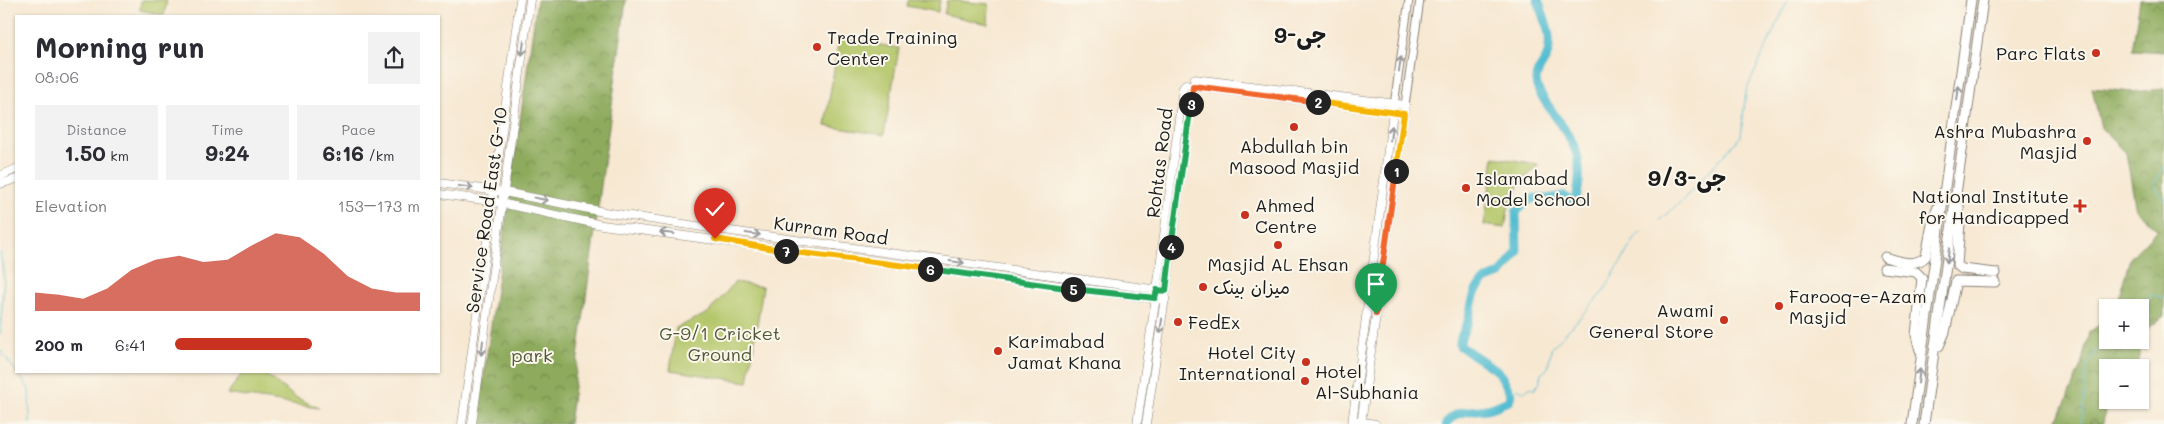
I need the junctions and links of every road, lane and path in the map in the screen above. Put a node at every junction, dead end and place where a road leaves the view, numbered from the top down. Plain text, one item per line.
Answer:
1 (520, 0) edge
2 (530, 0) edge
3 (1409, 0) edge
4 (1420, 0) edge
5 (1971, 0) edge
6 (1983, 0) edge
7 (1191, 84) junction
8 (1395, 104) junction
9 (1405, 105) junction
10 (1393, 112) junction
11 (1404, 114) junction
12 (1953, 132) junction
13 (1965, 135) junction
14 (15, 171) edge
15 (15, 179) edge
16 (0, 181) edge
17 (440, 183) edge
18 (493, 190) junction
19 (1946, 190) junction
20 (1957, 190) junction
21 (504, 192) junction
22 (440, 194) edge
23 (491, 201) junction
24 (502, 203) junction
25 (1885, 257) dead end
26 (1898, 266) junction
27 (1910, 267) junction
28 (1884, 268) dead end
29 (1996, 273) dead end
30 (1995, 282) dead end
31 (1166, 291) junction
32 (1156, 294) junction
33 (1165, 300) junction
34 (1922, 355) junction
35 (1934, 357) junction
36 (1352, 422) edge
37 (1361, 423) edge
38 (462, 424) edge
39 (472, 424) edge
40 (1137, 424) edge
41 (1146, 424) edge
42 (1375, 424) edge
43 (1912, 424) edge
44 (1924, 424) edge

1 - 18 main road, Service Road East G-10
2 -> 21 main road, Service Road East G-10
8 -> 3 street
4 - 9 street
12 -> 5 main road
6 - 13 main road
7 - 8 main road
7 - 10 main road
7 - 31 main road, Rohtas Road
7 - 32 main road, Rohtas Road
8 - 9 main road
8 - 10 street
9 - 11 main road
10 - 11 street
36 -> 10 main road
11 - 37 main road
12 - 13 main road
12 - 19 main road
13 - 20 main road
14 - 16 main road
15 - 16 main road
17 -> 18 main road, Kurram Road
18 - 21 main road, Kurram Road
18 - 23 main road, Service Road East G-10
19 - 27 main road
19 - 34 main road
20 - 29 main road
20 -> 35 main road
21 - 24 main road, Service Road East G-10
21 -> 32 main road, Kurram Road
22 - 23 main road, Kurram Road
23 - 24 main road, Kurram Road
23 - 38 main road, Service Road East G-10
32 -> 24 main road, Kurram Road
24 -> 39 main road, Service Road East G-10
25 - 26 main road
26 - 27 main road
26 - 28 main road
27 - 34 main road
30 - 35 main road
31 - 32 main road, Kurram Road
31 - 33 main road, Rohtas Road
32 - 33 main road, Kurram Road
32 - 40 main road, Rohtas Road
33 -> 41 main road, Rohtas Road
43 -> 34 main road
35 - 44 main road
36 - 37 main road
37 - 42 main road

